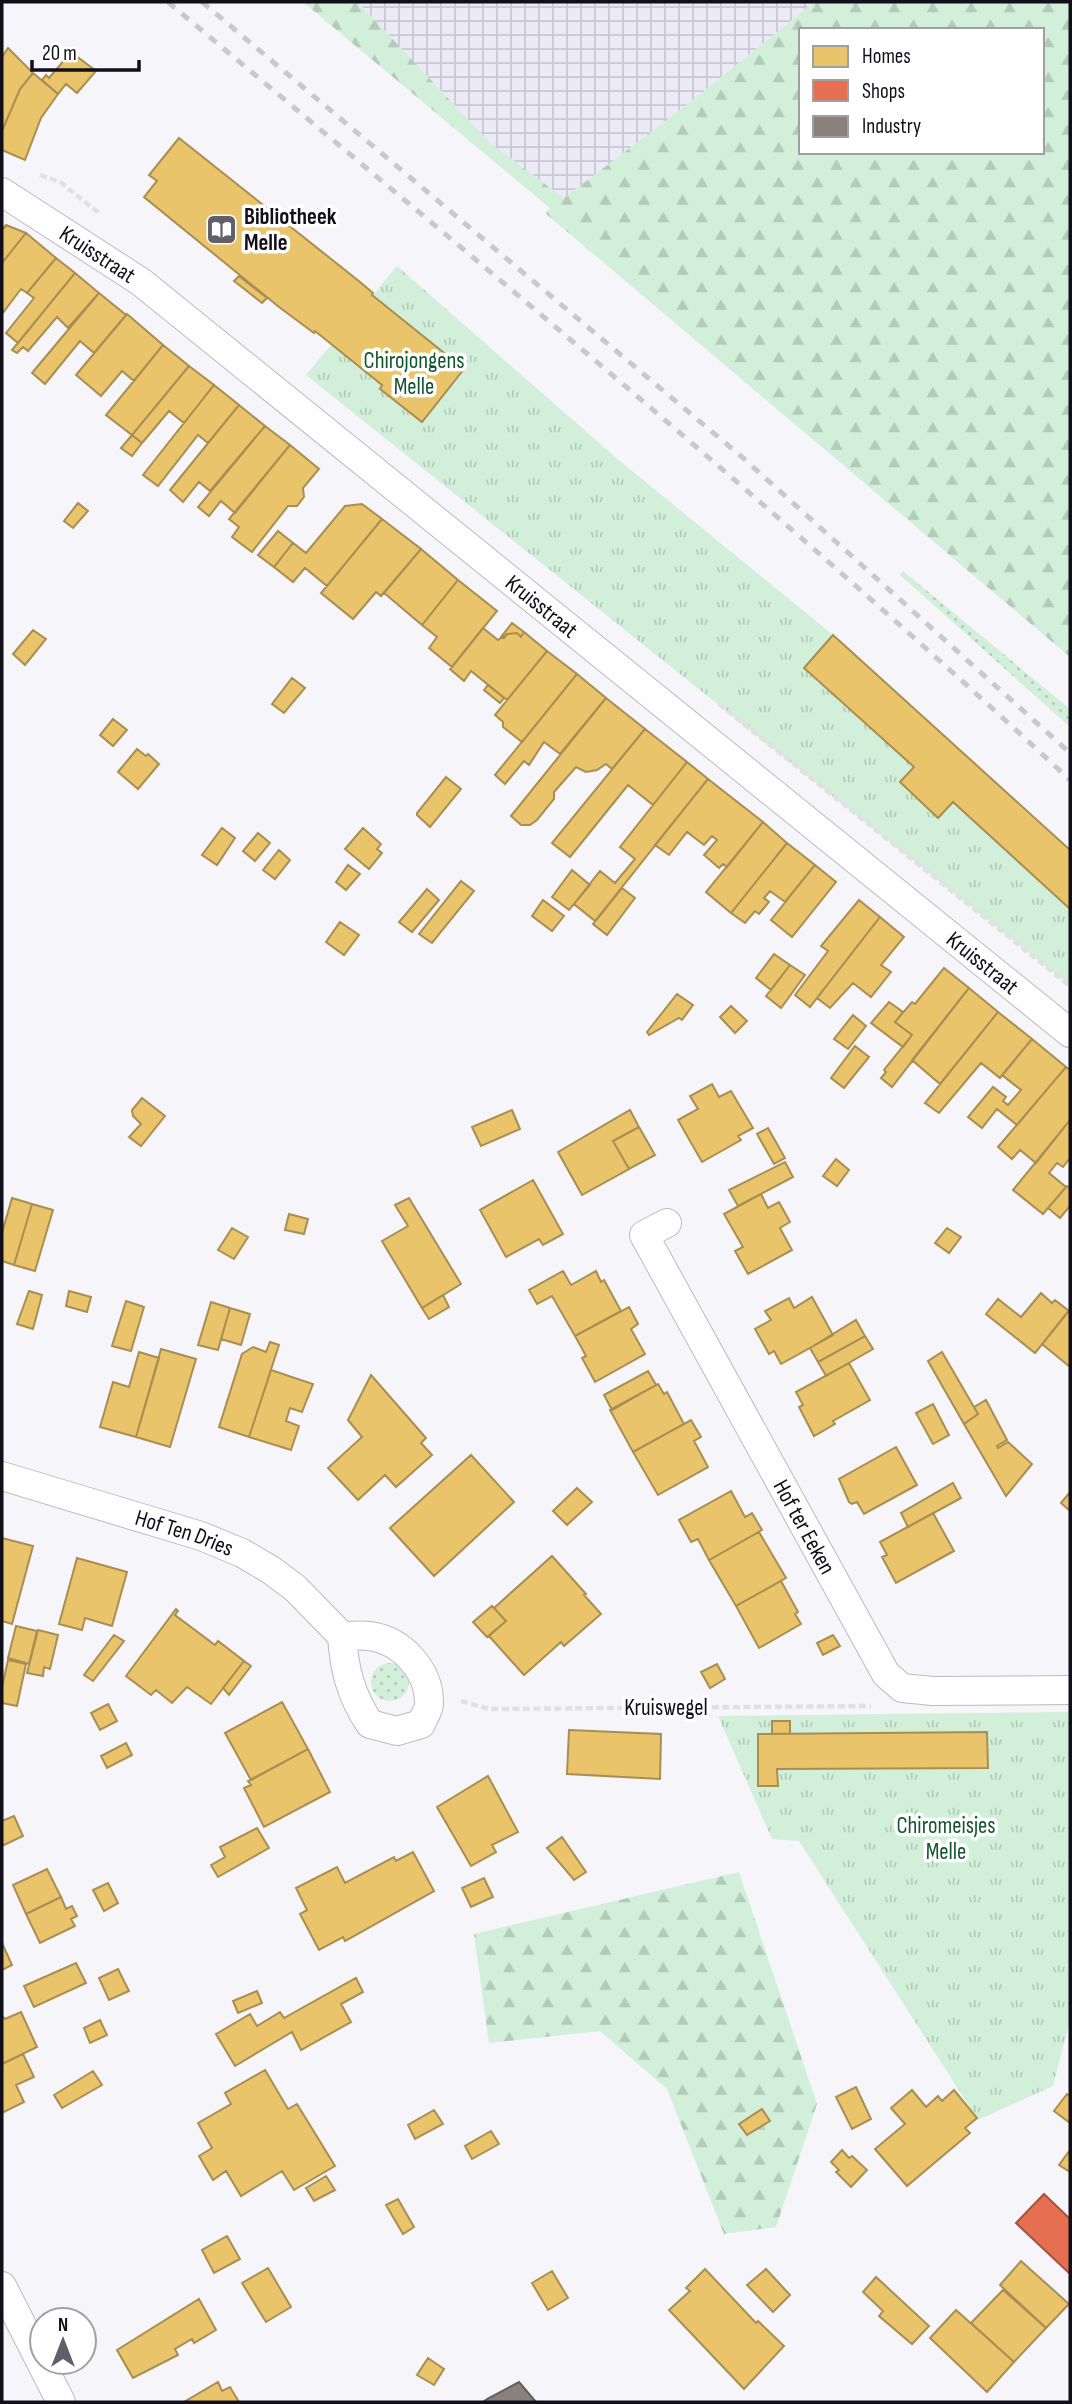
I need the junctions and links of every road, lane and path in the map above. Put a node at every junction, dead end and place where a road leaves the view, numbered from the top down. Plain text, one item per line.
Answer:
1 (2, 192) edge
2 (1070, 1033) edge
3 (667, 1223) dead end
4 (2, 1476) edge
5 (342, 1636) junction
6 (901, 1688) junction
7 (1070, 1690) edge
8 (426, 1692) junction
9 (2, 2286) edge
10 (61, 2402) edge

1 - 2 street, Kruisstraat
3 - 6 street, Hof ter Eeken
4 - 5 street, Hof Ten Dries
5 - 8 street
5 - 8 street
6 - 7 street
6 - 8 path, Kruiswegel
9 - 10 street

